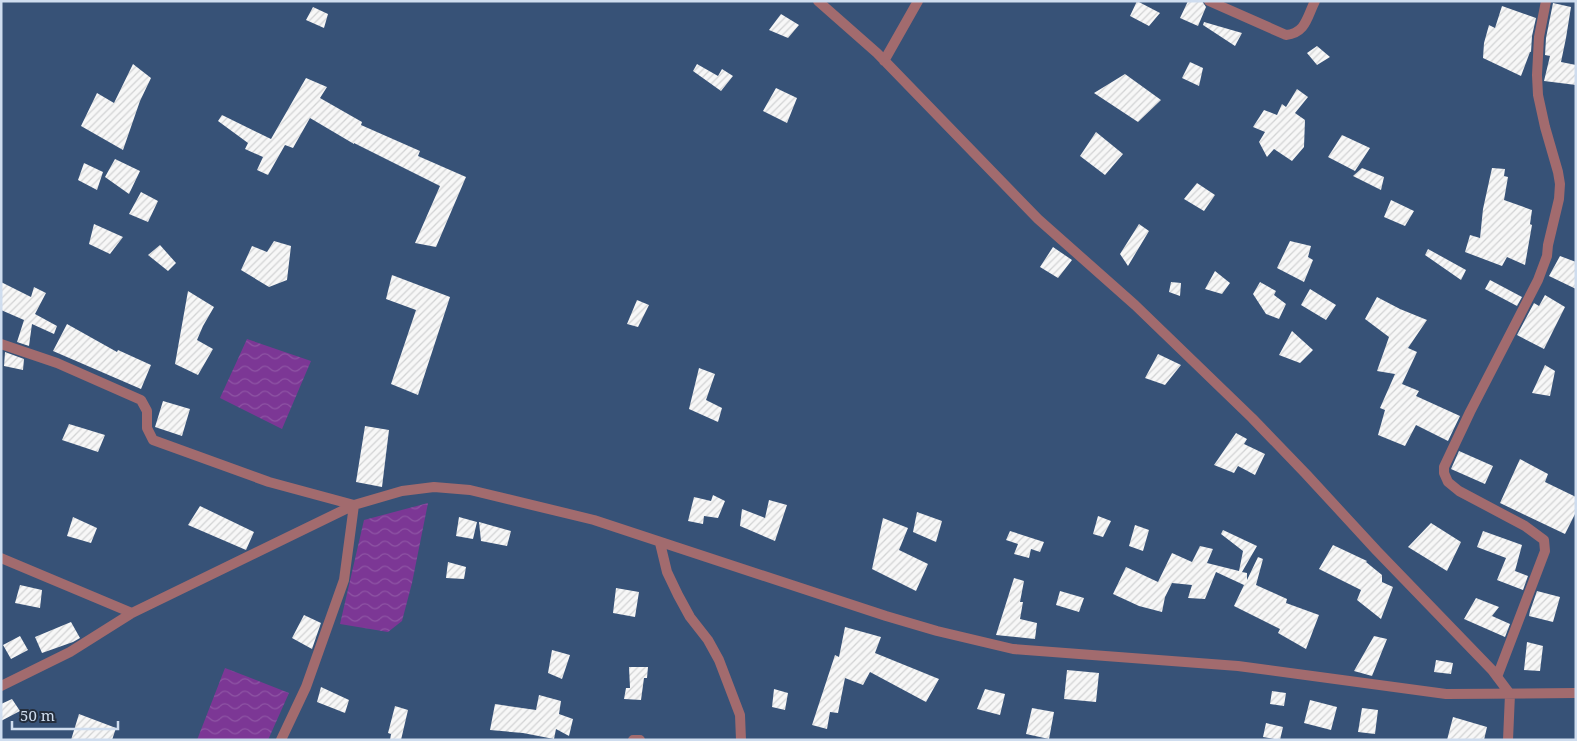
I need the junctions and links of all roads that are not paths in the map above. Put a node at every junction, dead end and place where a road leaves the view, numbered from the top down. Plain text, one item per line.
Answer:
1 (818, 1) edge
2 (918, 1) edge
3 (1209, 1) edge
4 (1314, 1) edge
5 (1546, 1) edge
6 (884, 61) junction
7 (1, 344) edge
8 (354, 506) junction
9 (660, 543) junction
10 (1, 558) edge
11 (132, 613) junction
12 (1497, 677) junction
13 (1, 686) edge
14 (1576, 693) edge
15 (1510, 694) junction
16 (281, 740) edge
17 (633, 740) edge
18 (640, 740) edge
19 (741, 740) edge
20 (1508, 740) edge

1 - 6 street
2 - 6 street
3 - 4 street
5 - 12 street
6 - 12 street
7 - 8 street
8 - 9 street
8 - 11 street
8 - 16 street
9 - 15 street
9 - 19 street
10 - 11 street
11 - 13 street
12 - 15 street
14 - 15 street
15 - 20 street
17 - 18 street

